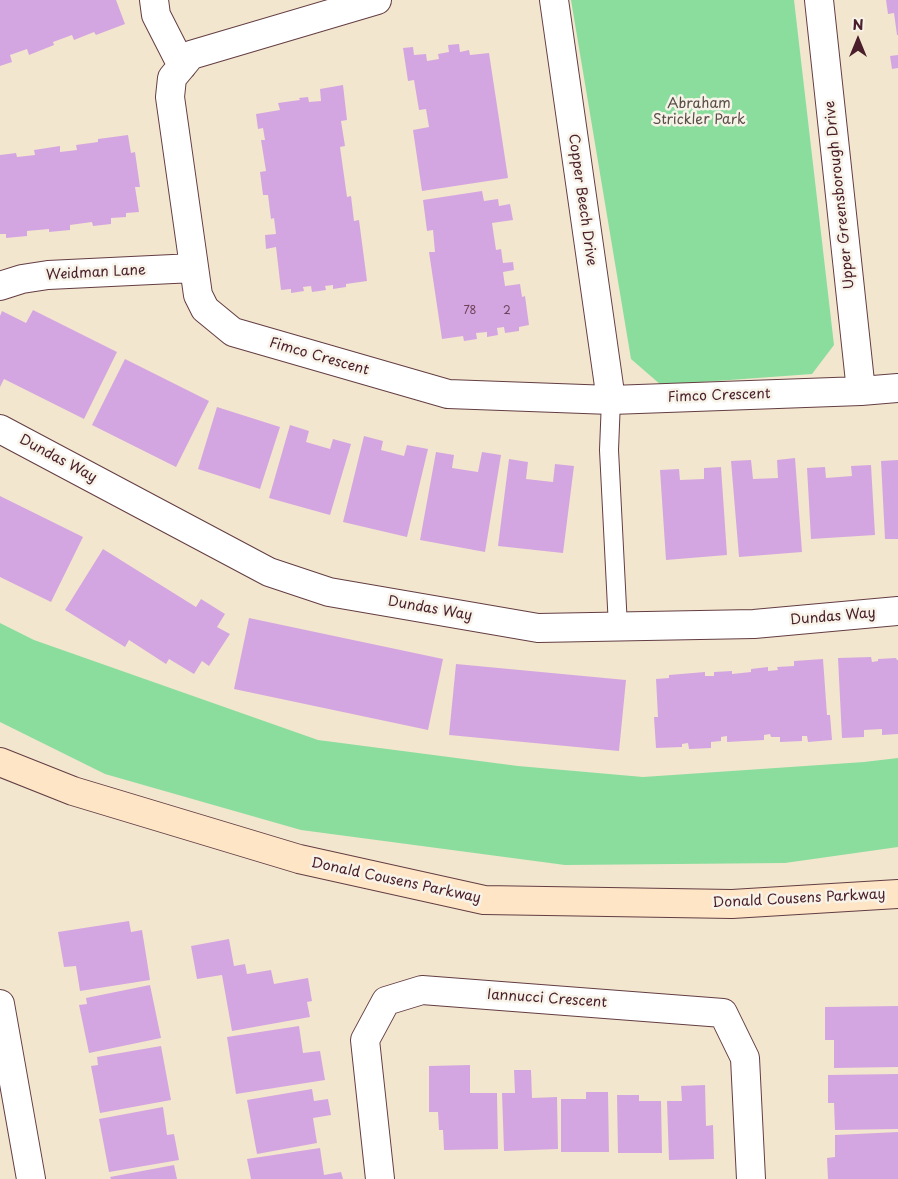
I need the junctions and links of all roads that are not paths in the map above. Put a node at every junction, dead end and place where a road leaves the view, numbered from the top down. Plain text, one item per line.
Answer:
1 (154, 0) edge
2 (377, 0) edge
3 (554, 0) edge
4 (819, 0) edge
5 (182, 66) junction
6 (194, 268) junction
7 (0, 286) edge
8 (898, 388) edge
9 (861, 390) junction
10 (611, 400) junction
11 (0, 429) edge
12 (898, 611) edge
13 (618, 627) junction
14 (0, 762) edge
15 (898, 894) edge
16 (0, 1004) edge
17 (7, 1088) edge
18 (30, 1179) edge
19 (380, 1179) edge
20 (751, 1179) edge

1 - 5 street
2 - 5 street, Fimco Crescent
3 - 10 street, Copper Beech Drive
4 - 9 street, Upper Greensborough Drive
5 - 6 street, Fimco Crescent
6 - 7 street, Weidman Lane
6 - 10 street, Fimco Crescent
8 - 9 street, Fimco Crescent
9 - 10 street, Fimco Crescent
10 - 13 lane
11 - 13 street, Dundas Way
12 - 13 street, Dundas Way
14 - 15 main road, Donald Cousens Parkway
16 - 17 street
17 - 18 street
19 - 20 street, Iannucci Crescent

